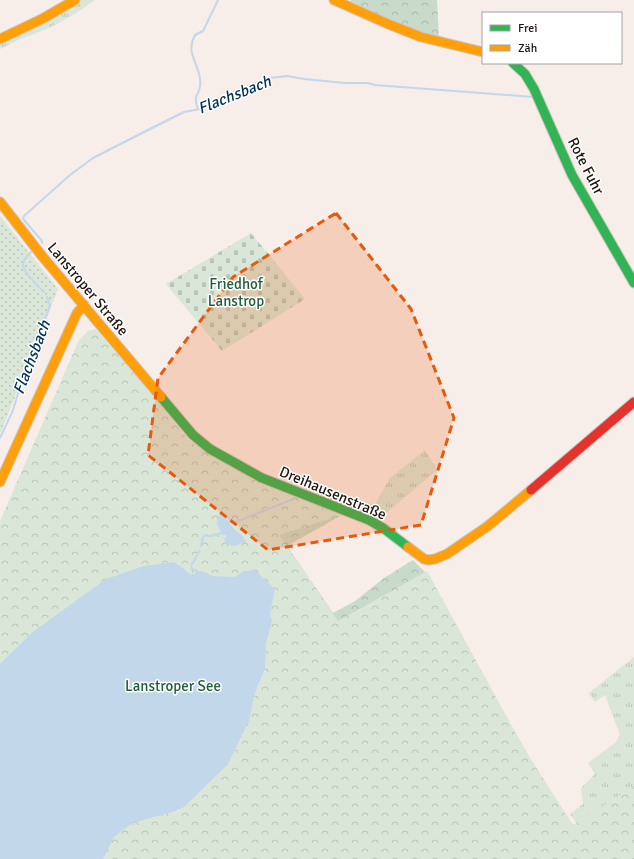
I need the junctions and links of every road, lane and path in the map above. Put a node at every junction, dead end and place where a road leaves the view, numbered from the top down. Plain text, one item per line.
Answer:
1 (75, 0) edge
2 (334, 0) edge
3 (0, 39) edge
4 (482, 52) edge
5 (514, 64) edge
6 (0, 202) edge
7 (634, 284) edge
8 (84, 305) junction
9 (157, 392) joint
10 (634, 402) edge
11 (0, 482) edge

1 - 3 main road
2 - 4 main road
5 - 7 main road, Rote Fuhr
6 - 8 main road, Lanstroper Straße
8 - 9 main road, Lanstroper Straße
8 - 11 main road
9 - 10 main road, Dreihausenstraße

